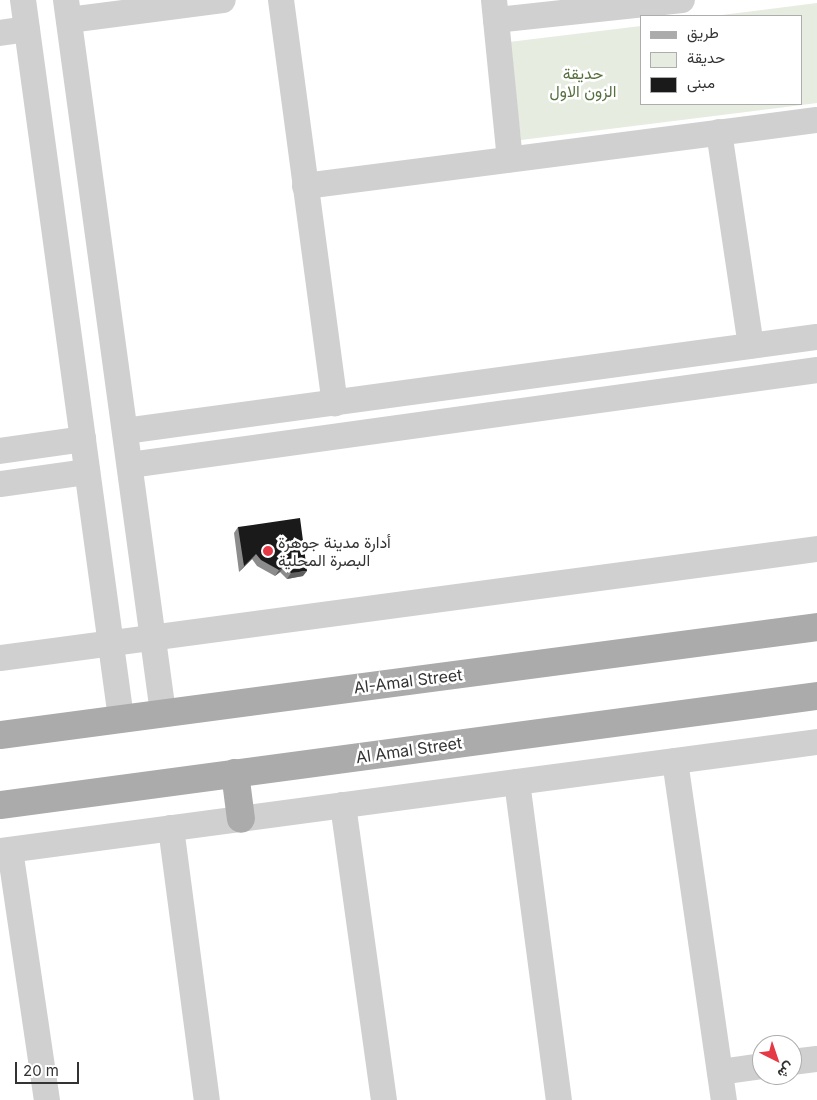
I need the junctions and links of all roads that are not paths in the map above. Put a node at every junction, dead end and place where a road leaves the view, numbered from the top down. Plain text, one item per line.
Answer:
1 (23, 0) edge
2 (223, 0) edge
3 (281, 0) edge
4 (682, 0) edge
5 (68, 10) edge
6 (495, 10) edge
7 (27, 29) junction
8 (0, 33) edge
9 (817, 120) edge
10 (719, 132) junction
11 (510, 159) junction
12 (305, 186) junction
13 (817, 337) edge
14 (752, 346) junction
15 (817, 370) edge
16 (335, 403) junction
17 (125, 431) junction
18 (83, 439) junction
19 (0, 451) edge
20 (130, 466) junction
21 (88, 472) junction
22 (0, 484) edge
23 (817, 549) edge
24 (817, 627) edge
25 (153, 638) junction
26 (111, 643) junction
27 (0, 658) edge
28 (817, 696) edge
29 (163, 713) junction
30 (121, 718) junction
31 (0, 735) edge
32 (817, 742) edge
33 (675, 761) junction
34 (235, 773) junction
35 (517, 782) junction
36 (0, 805) edge
37 (343, 805) junction
38 (242, 818) junction
39 (171, 828) junction
40 (5, 850) edge
41 (817, 1059) edge
42 (802, 1061) edge
43 (752, 1067) edge
44 (720, 1072) junction
45 (47, 1100) edge
46 (207, 1100) edge
47 (384, 1100) edge
48 (559, 1100) edge
49 (724, 1100) edge

1 - 7 street
2 - 5 street
3 - 12 street
4 - 6 street
5 - 17 street
6 - 11 street
7 - 8 street
7 - 18 street
9 - 10 street
10 - 11 street
10 - 14 street
11 - 12 street
12 - 16 street
13 - 14 street
14 - 16 street
15 - 20 street
16 - 17 street
17 - 20 street
18 - 19 street
18 - 21 street
20 - 25 street
21 - 22 street
21 - 26 street
23 - 25 street
24 - 29 main road, Al-Amal Street
25 - 26 street
25 - 29 street
26 - 27 street
26 - 30 street
28 - 34 main road, Al Amal Street
29 - 30 main road, Al-Amal Street
30 - 31 main road, Al-Amal Street
32 - 33 street
33 - 35 street
33 - 44 street
34 - 36 main road, Al Amal Street
34 - 38 main road
35 - 37 street
35 - 48 street
37 - 38 street
37 - 47 street
38 - 39 street
39 - 40 street
39 - 46 street
40 - 45 street
41 - 42 street
43 - 44 street
44 - 49 street

